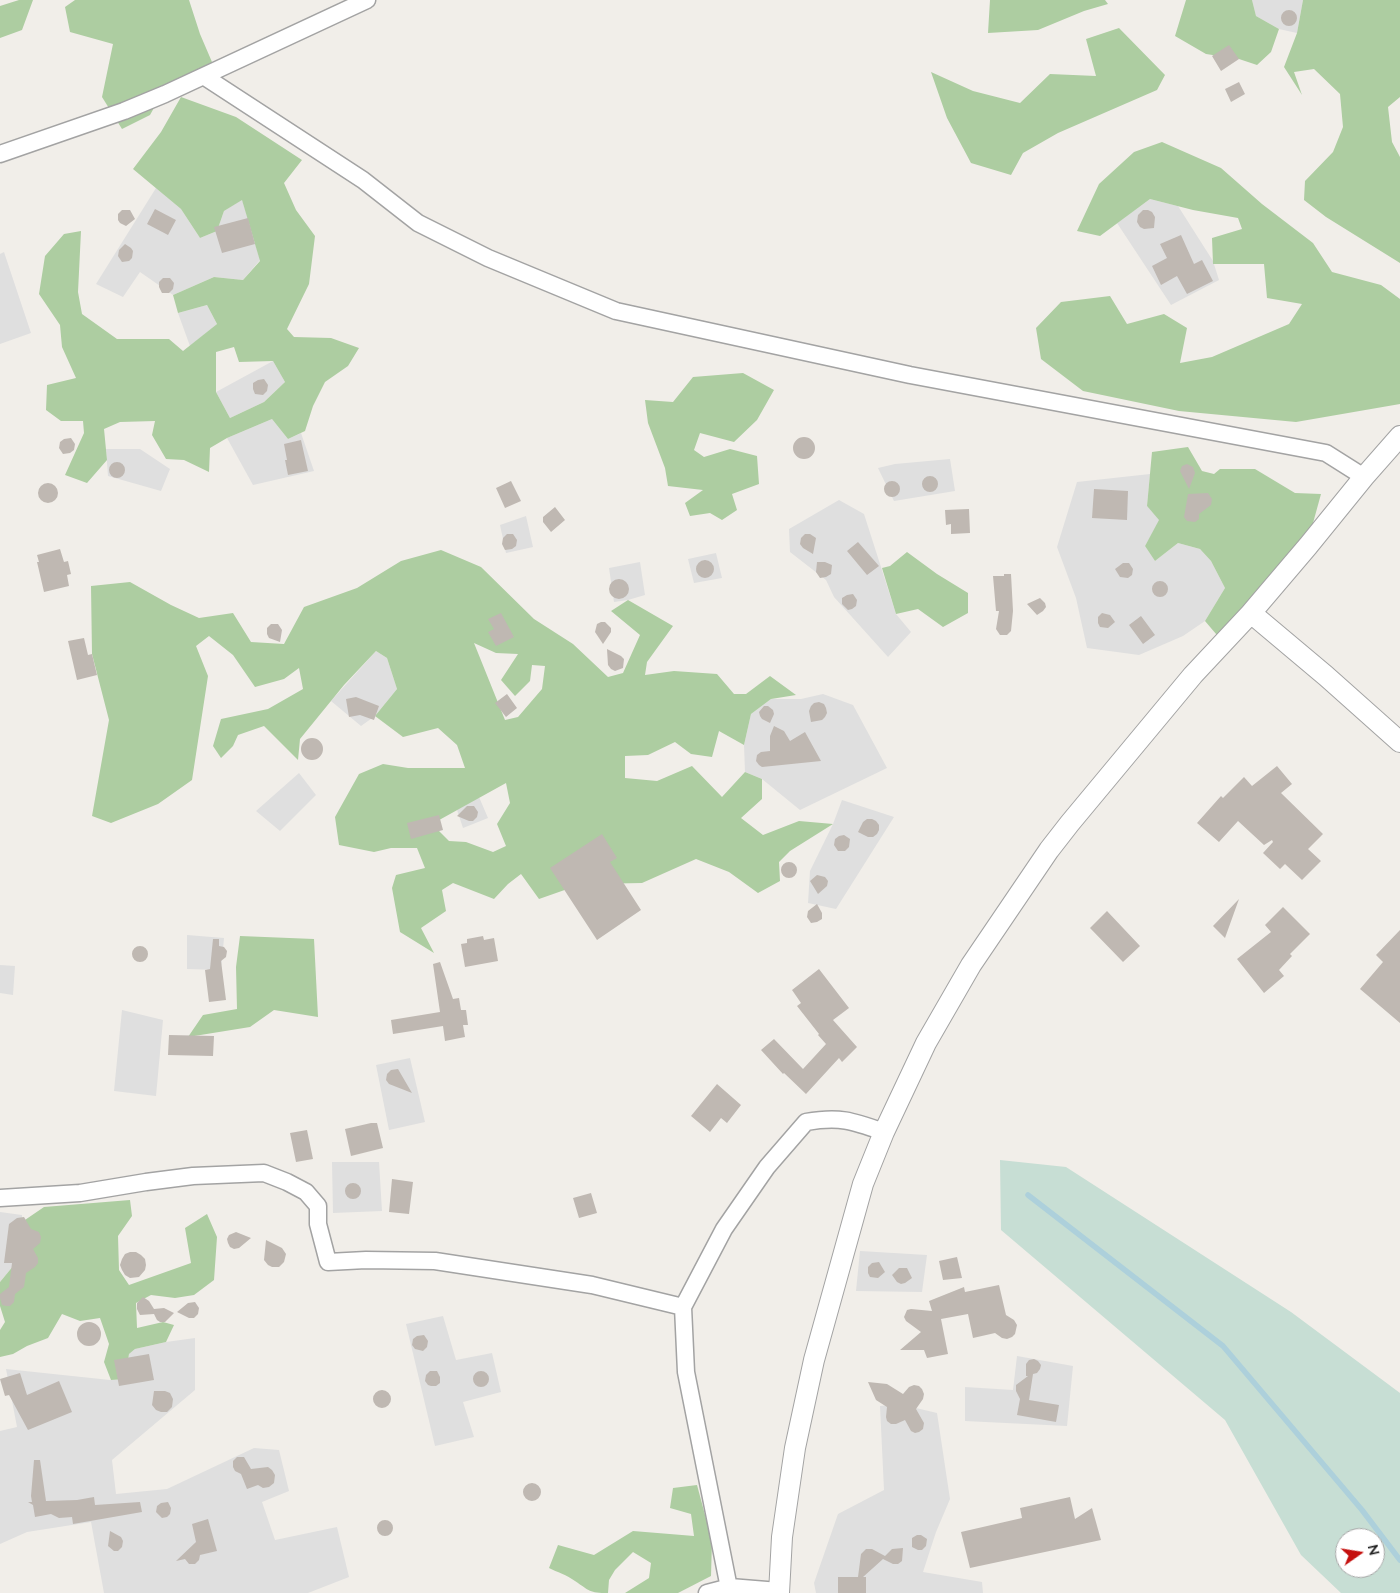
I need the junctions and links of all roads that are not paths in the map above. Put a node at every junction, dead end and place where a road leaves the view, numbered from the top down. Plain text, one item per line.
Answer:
1 (367, 0) edge
2 (205, 77) junction
3 (0, 154) edge
4 (1400, 436) edge
5 (1364, 477) junction
6 (1251, 613) junction
7 (1400, 742) edge
8 (884, 1132) junction
9 (0, 1198) edge
10 (683, 1307) junction
11 (730, 1590) edge
12 (779, 1592) edge
13 (707, 1593) edge

1 - 2 street
2 - 3 street
2 - 5 street
4 - 5 street
5 - 6 street
6 - 7 street
6 - 8 street
8 - 10 street
8 - 12 street
9 - 10 street
10 - 11 street
11 - 12 street
11 - 13 street

